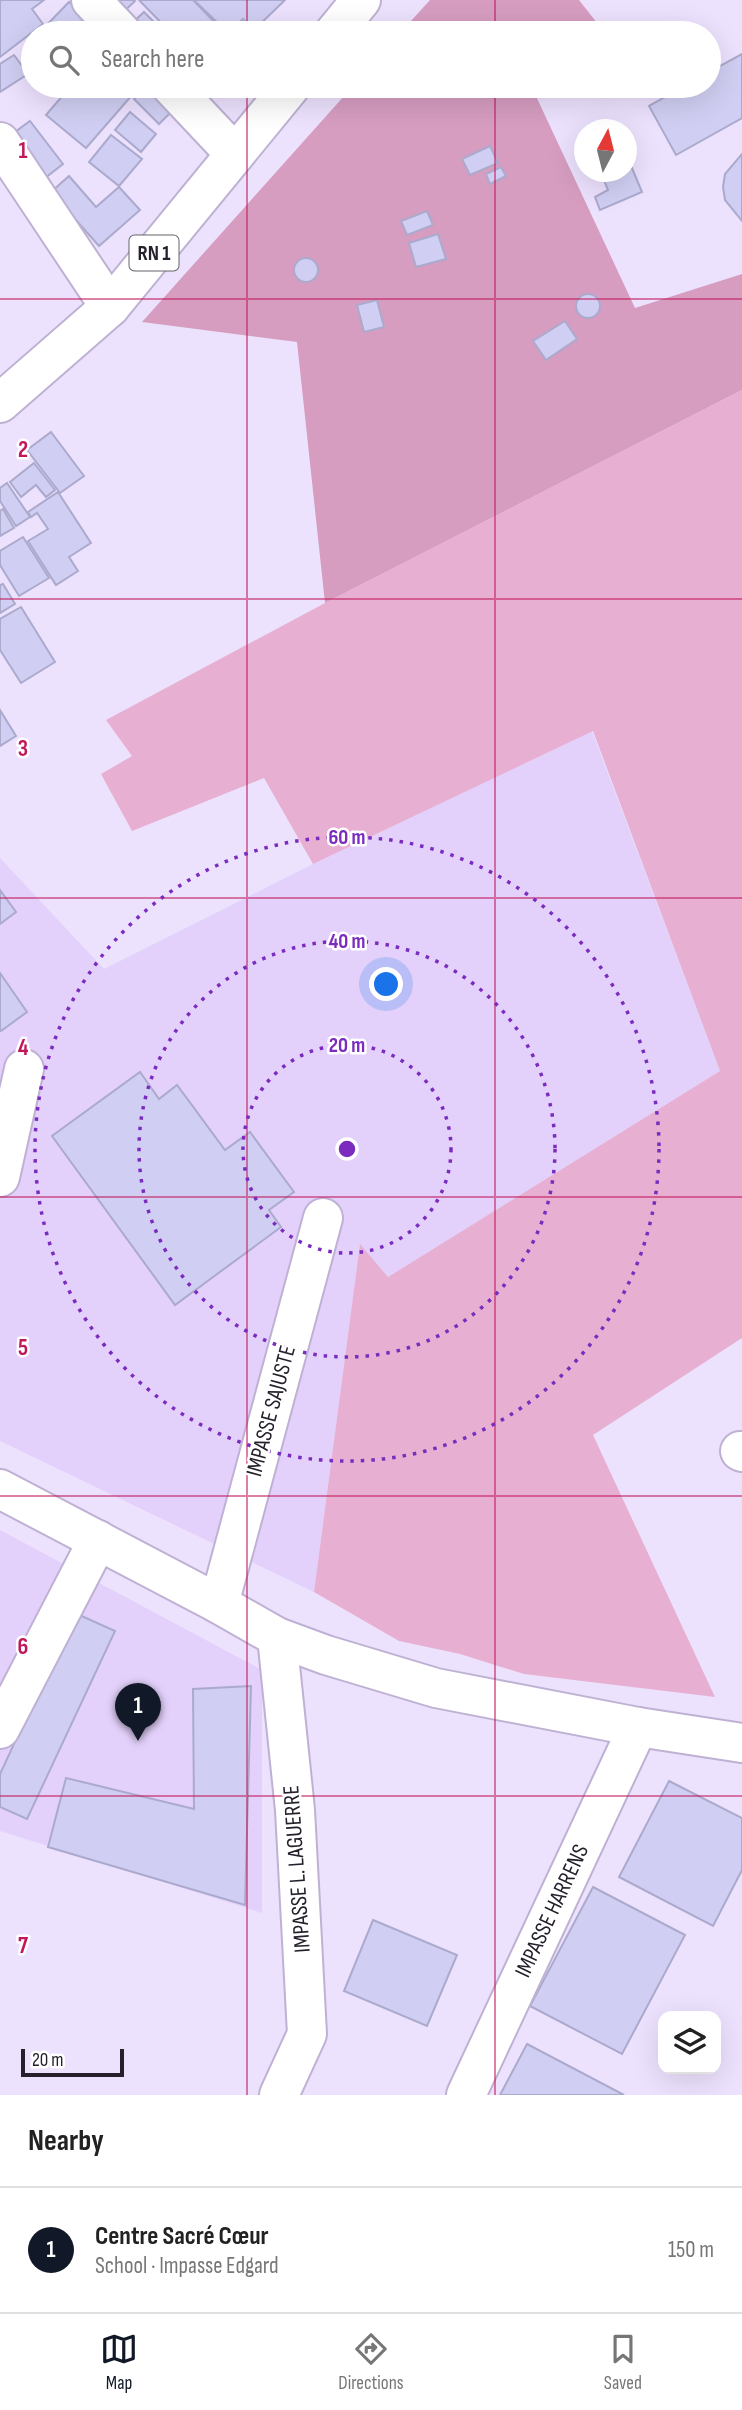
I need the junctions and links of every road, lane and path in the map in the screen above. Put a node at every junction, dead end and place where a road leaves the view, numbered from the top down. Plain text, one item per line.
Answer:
1 (91, 0) edge
2 (361, 0) edge
3 (111, 21) edge
4 (344, 21) edge
5 (182, 98) edge
6 (281, 98) edge
7 (0, 142) edge
8 (235, 155) junction
9 (110, 307) junction
10 (0, 403) edge
11 (24, 1069) dead end
12 (0, 1177) edge
13 (323, 1218) dead end
14 (0, 1489) edge
15 (98, 1540) junction
16 (219, 1604) junction
17 (277, 1637) junction
18 (638, 1727) junction
19 (0, 1729) edge
20 (742, 1743) edge
21 (279, 2095) edge
22 (466, 2095) edge

1 - 3 street
2 - 4 street
5 - 8 street
6 - 8 street, RN 1
7 - 9 street
8 - 9 street, RN 1
9 - 10 street, RN 1
11 - 12 street
13 - 16 street, IMPASSE SAJUSTE
14 - 15 street
15 - 16 street
15 - 19 street
16 - 17 street
17 - 18 street
17 - 21 street, IMPASSE L. LAGUERRE
18 - 20 street
18 - 22 street, IMPASSE HARRENS

